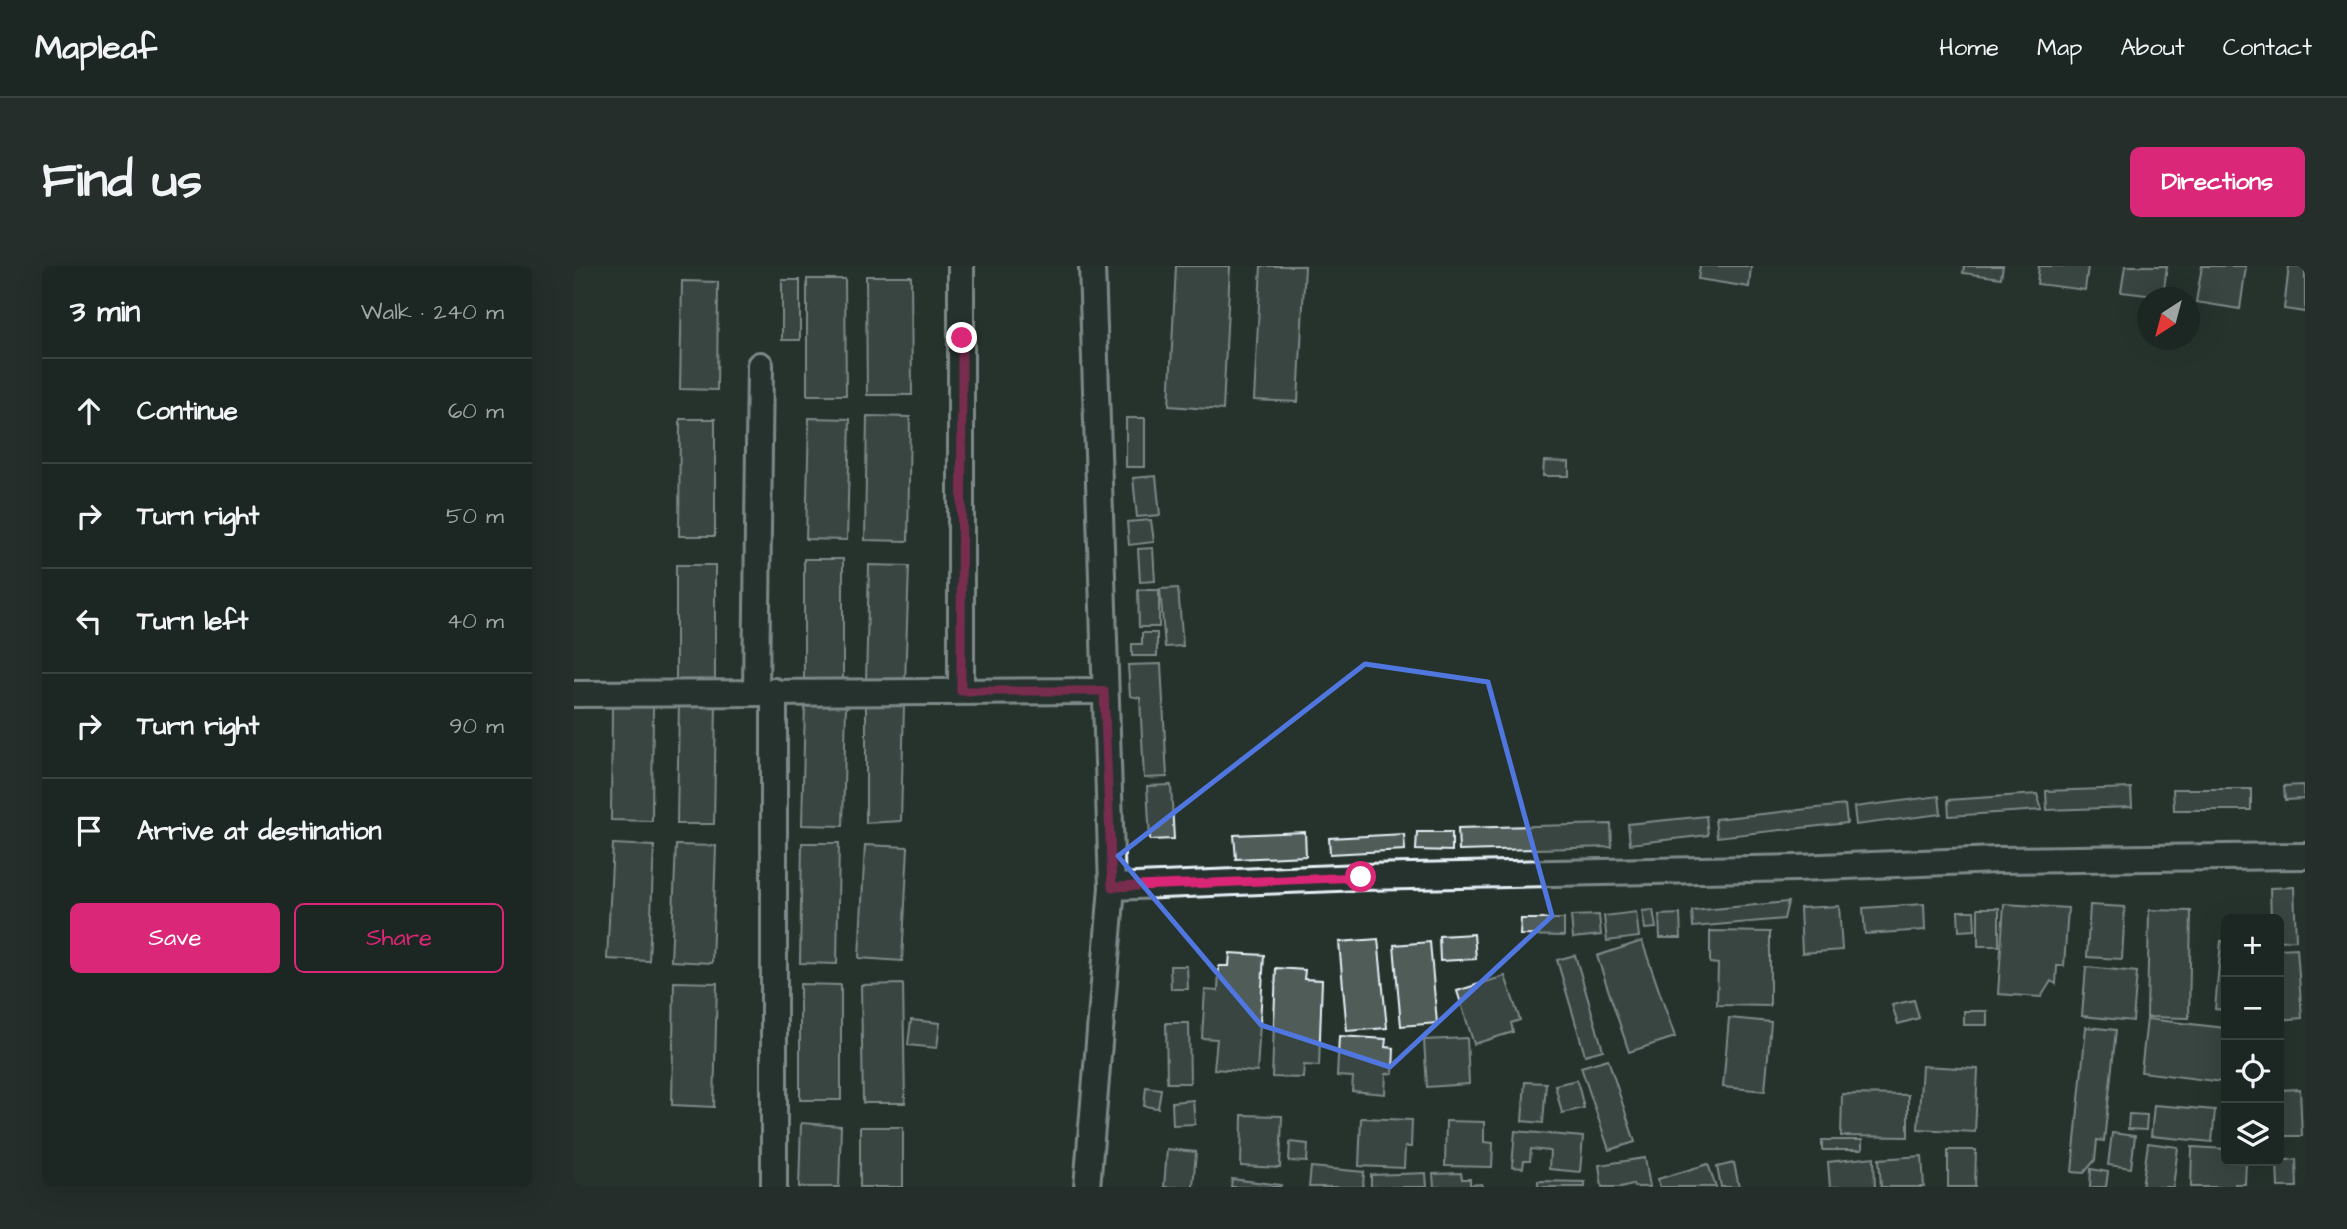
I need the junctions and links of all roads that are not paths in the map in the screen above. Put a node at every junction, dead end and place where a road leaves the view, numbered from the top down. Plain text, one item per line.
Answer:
1 (961, 266) edge
2 (1092, 266) edge
3 (760, 365) dead end
4 (765, 691) junction
5 (961, 691) junction
6 (1104, 691) junction
7 (574, 694) edge
8 (2305, 856) edge
9 (1112, 887) junction
10 (774, 1187) edge
11 (1087, 1187) edge

1 - 5 street
2 - 6 street
3 - 4 street
4 - 5 street
4 - 7 street
4 - 10 street
5 - 6 street
6 - 9 street
8 - 9 street
9 - 11 street

